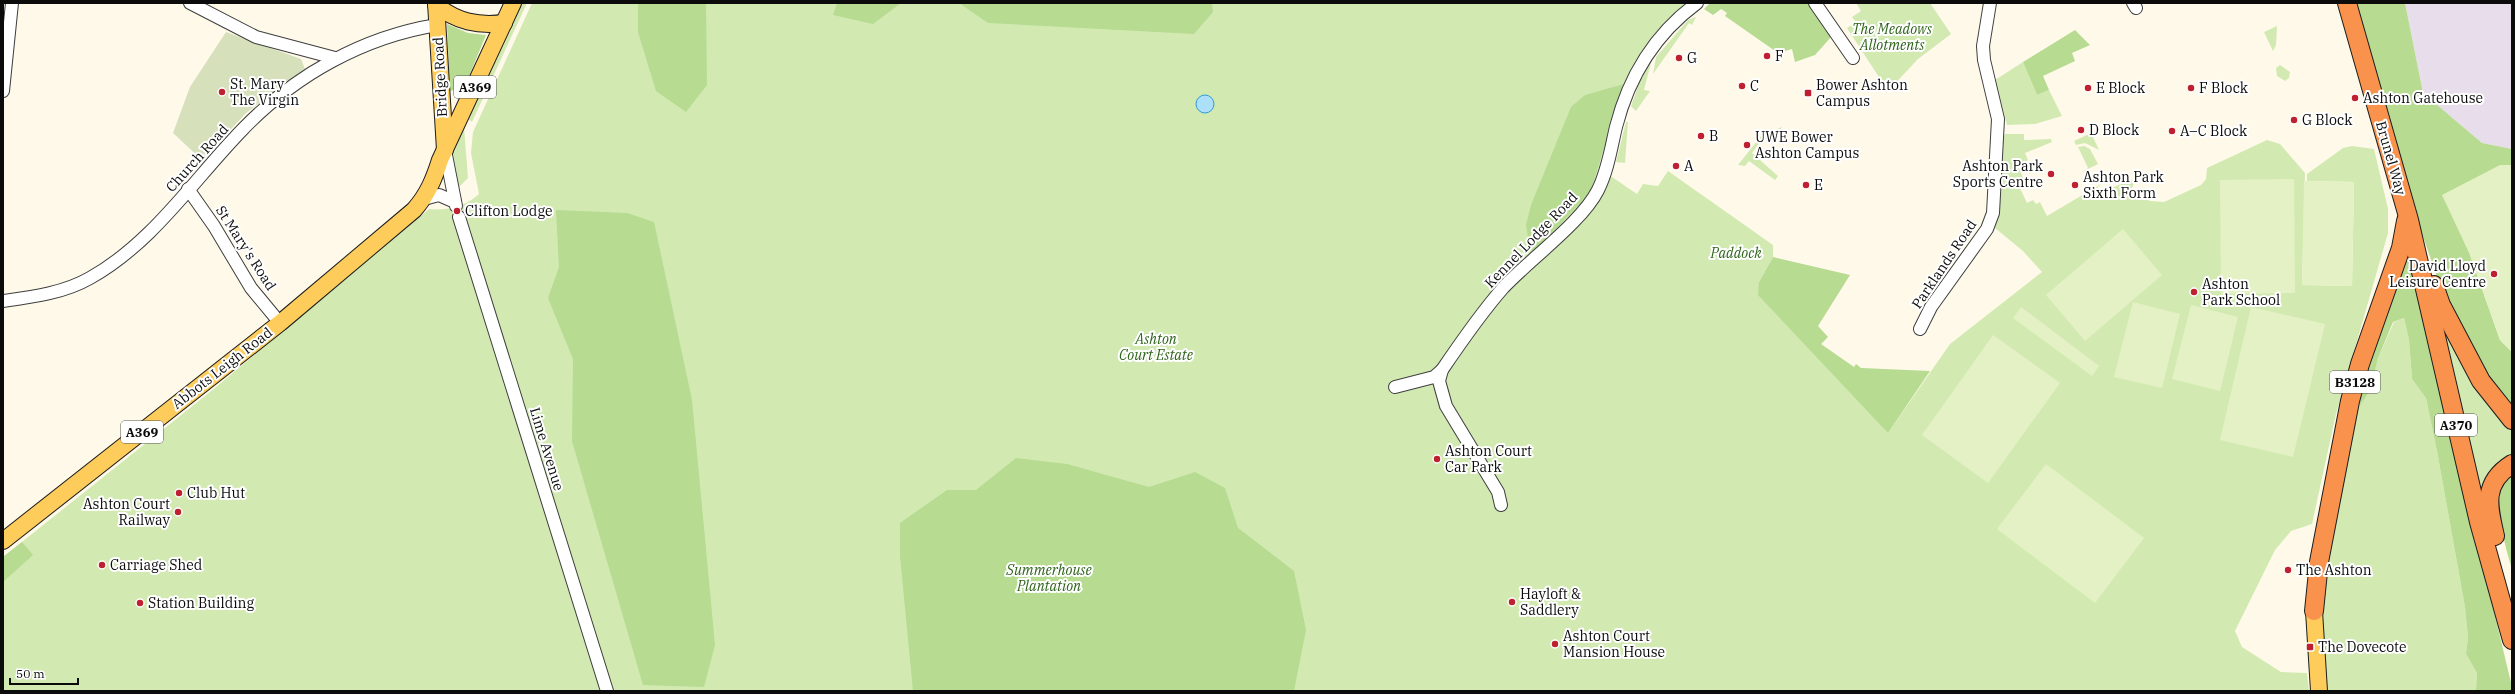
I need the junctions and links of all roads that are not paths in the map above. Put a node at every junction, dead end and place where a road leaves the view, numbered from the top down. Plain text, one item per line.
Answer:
1 (12, 3) edge
2 (190, 3) edge
3 (513, 3) edge
4 (1697, 3) edge
5 (1815, 3) edge
6 (1990, 3) edge
7 (436, 4) edge
8 (2347, 5) edge
9 (504, 23) junction
10 (437, 25) junction
11 (335, 58) junction
12 (1853, 58) dead end
13 (3, 91) edge
14 (443, 155) junction
15 (188, 189) junction
16 (424, 199) junction
17 (457, 208) junction
18 (2407, 213) junction
19 (400, 221) junction
20 (3, 301) edge
21 (280, 323) junction
22 (1920, 329) dead end
23 (1442, 370) junction
24 (1395, 387) dead end
25 (2512, 420) edge
26 (2512, 464) edge
27 (1501, 505) dead end
28 (3, 541) edge
29 (2314, 611) joint
30 (2510, 634) edge
31 (607, 691) edge
32 (2319, 691) edge

1 - 13 street
2 - 11 street
3 - 9 main road, A369
4 - 23 street, Kennel Lodge Road
5 - 12 street
6 - 22 street, Parklands Road
7 - 9 main road
7 - 10 main road, Bridge Road
8 - 18 highway, Brunel Way / A370
9 - 14 main road, A369
10 - 11 street, Church Road
10 - 14 main road, Bridge Road
11 - 15 street, Church Road
14 - 16 main road, Abbots Leigh Road / A369
14 - 17 street, Lime Avenue
14 - 19 main road, Abbots Leigh Road / A369
15 - 20 street, Church Road
15 - 21 street, St Mary's Road
16 - 17 street
16 - 19 main road, Abbots Leigh Road / A369
17 - 31 street, Lime Avenue
18 - 25 highway
18 - 29 highway, B3128
18 - 30 highway, A370
19 - 21 main road, Abbots Leigh Road / A369
21 - 28 main road, Abbots Leigh Road / A369
23 - 24 street, Kennel Lodge Road
23 - 27 street
26 - 30 highway
29 - 32 main road, B3128

